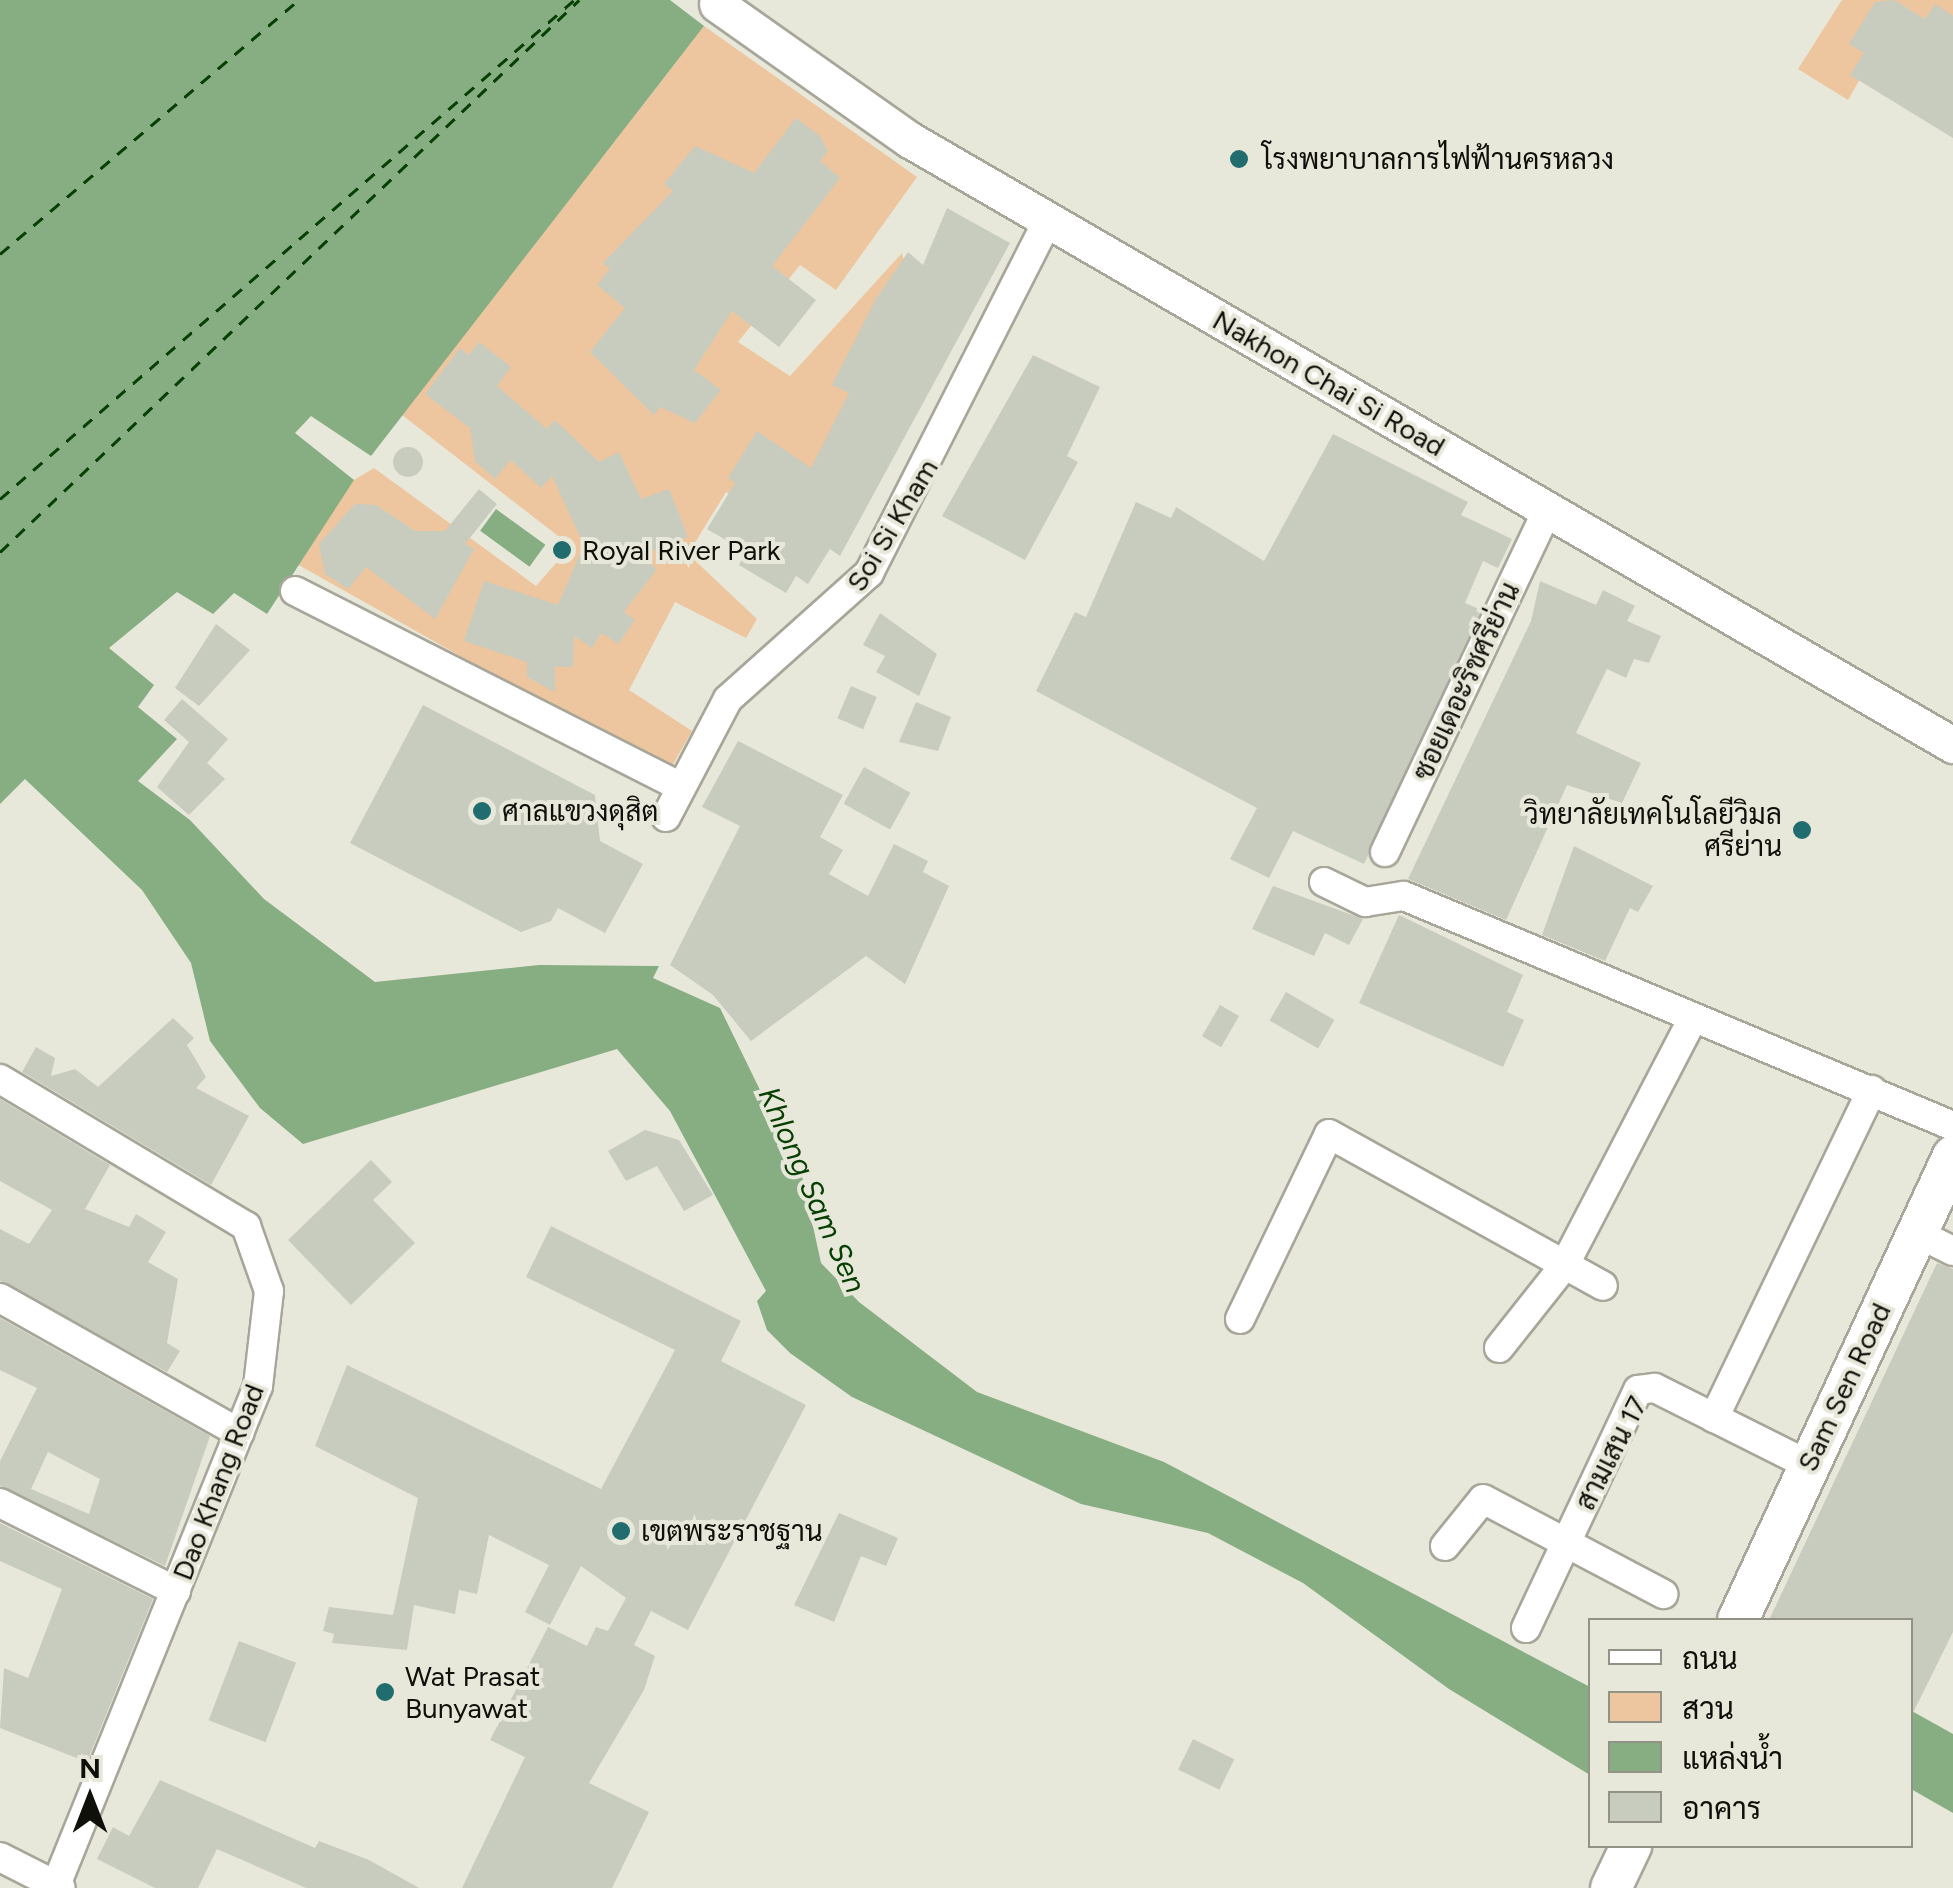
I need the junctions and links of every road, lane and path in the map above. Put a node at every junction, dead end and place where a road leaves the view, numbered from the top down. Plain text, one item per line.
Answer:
1 (717, 4) dead end
2 (1048, 220) junction
3 (1548, 511) junction
4 (295, 591) dead end
5 (1953, 746) edge
6 (681, 787) junction
7 (666, 817) dead end
8 (1385, 852) dead end
9 (1324, 882) dead end
10 (1693, 1018) junction
11 (0, 1079) edge
12 (1872, 1090) junction
13 (1953, 1126) edge
14 (1953, 1156) edge
15 (1917, 1233) junction
16 (1953, 1251) edge
17 (1564, 1266) junction
18 (1603, 1286) dead end
19 (0, 1298) edge
20 (1240, 1319) dead end
21 (1500, 1348) dead end
22 (1714, 1418) junction
23 (240, 1433) junction
24 (1807, 1464) junction
25 (0, 1503) edge
26 (1566, 1540) junction
27 (1444, 1546) dead end
28 (176, 1591) junction
29 (1663, 1594) dead end
30 (1739, 1618) edge
31 (1526, 1628) dead end
32 (1630, 1848) edge
33 (0, 1857) edge
34 (59, 1887) edge
35 (1611, 1888) edge

1 - 2 street, Nakhon Chai Si Road
2 - 3 street, Nakhon Chai Si Road
2 - 6 street, Soi Si Kham
3 - 5 street, Nakhon Chai Si Road
3 - 8 street, ซอยเดอะริชศรีย่าน
4 - 6 street
6 - 7 street, Soi Si Kham
9 - 10 street
10 - 12 street
10 - 17 street
11 - 23 street, Dao Khang Road
12 - 13 street
12 - 22 street
14 - 15 main road, Sam Sen Road
15 - 16 street
15 - 24 main road, Sam Sen Road
17 - 18 street
17 - 20 street
17 - 21 street
19 - 23 street
22 - 24 street, สามเสน 17
22 - 26 street, สามเสน 17
23 - 28 street, Dao Khang Road
24 - 30 main road, Sam Sen Road
25 - 28 street
26 - 27 street
26 - 29 street
26 - 31 street, สามเสน 17
28 - 34 street, Dao Khang Road
32 - 35 main road
33 - 34 street

